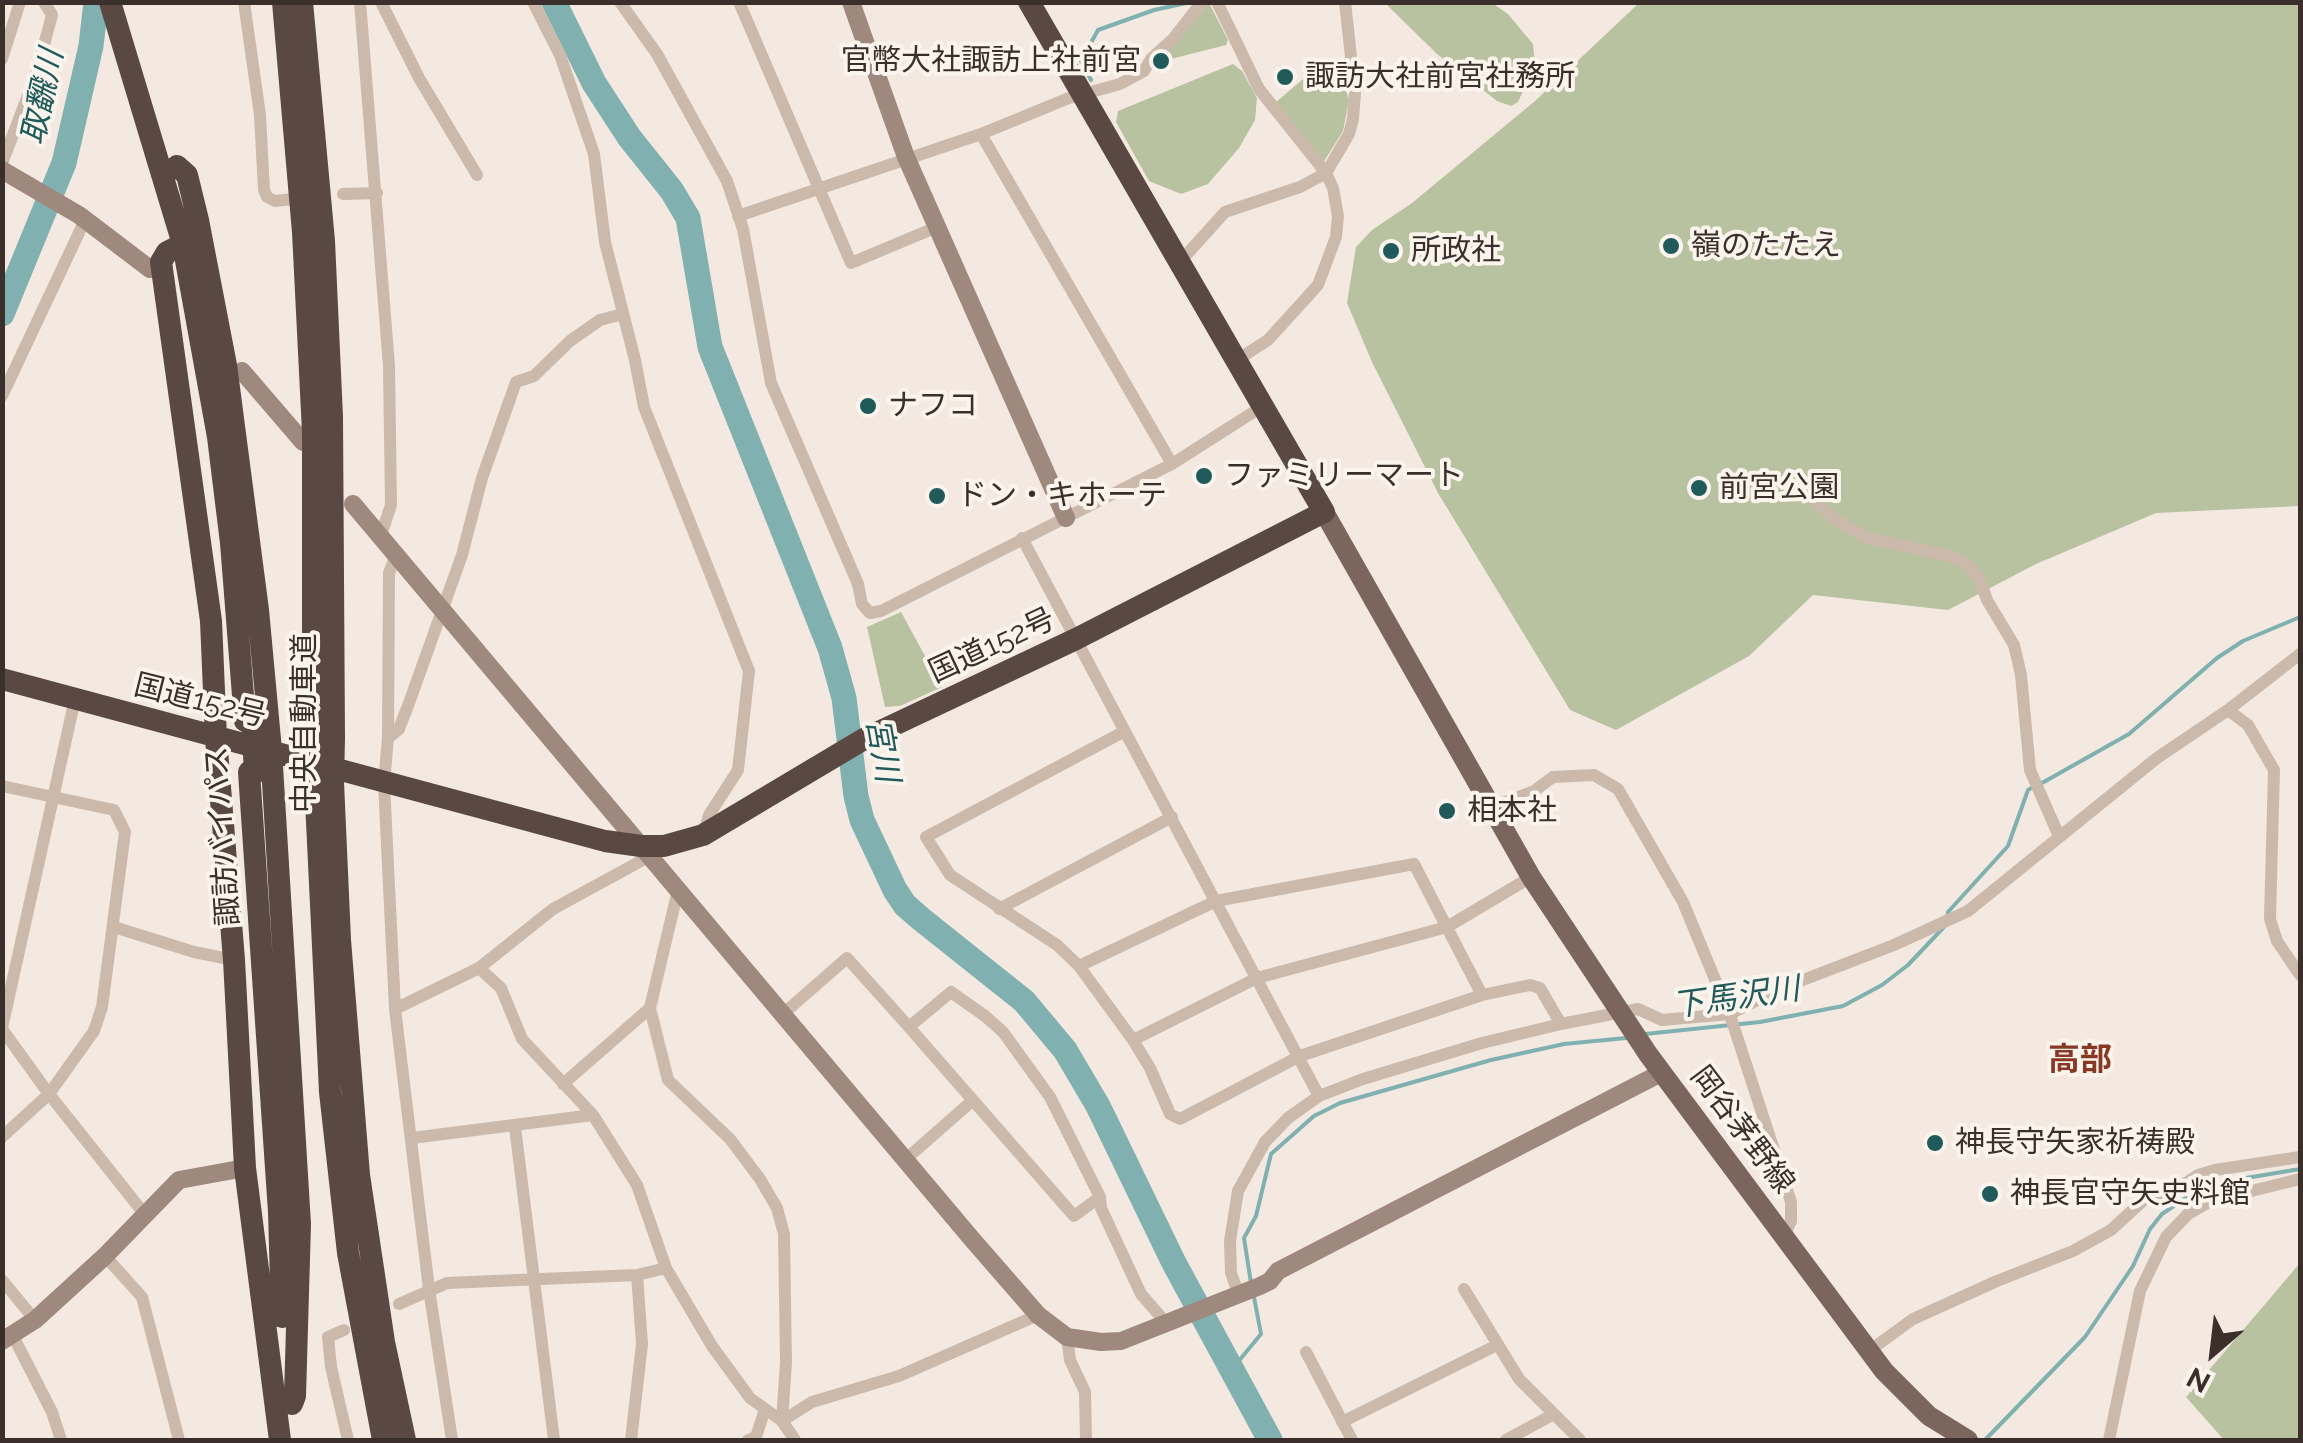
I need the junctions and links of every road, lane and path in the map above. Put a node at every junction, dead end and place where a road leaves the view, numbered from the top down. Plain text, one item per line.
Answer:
1 (20, 2) edge
2 (44, 2) edge
3 (110, 2) edge
4 (124, 2) edge
5 (244, 2) edge
6 (283, 2) edge
7 (302, 2) edge
8 (360, 2) edge
9 (382, 2) edge
10 (534, 2) edge
11 (620, 2) edge
12 (739, 2) edge
13 (850, 2) edge
14 (1029, 2) edge
15 (1202, 2) edge
16 (1217, 2) edge
17 (1345, 2) edge
18 (2, 59) edge
19 (1082, 96) junction
20 (155, 116) junction
21 (980, 134) junction
22 (906, 157) junction
23 (177, 166) junction
24 (3, 168) edge
25 (1326, 173) junction
26 (477, 175) dead end
27 (818, 188) junction
28 (378, 192) junction
29 (343, 194) dead end
30 (293, 200) dead end
31 (738, 216) junction
32 (82, 218) junction
33 (937, 227) junction
34 (183, 244) junction
35 (1179, 258) junction
36 (150, 269) dead end
37 (623, 314) junction
38 (1237, 360) junction
39 (242, 371) dead end
40 (2, 396) edge
41 (1263, 406) junction
42 (303, 442) dead end
43 (1172, 464) junction
44 (1816, 501) dead end
45 (353, 504) dead end
46 (1324, 512) junction
47 (1066, 518) junction
48 (380, 538) junction
49 (1022, 538) junction
50 (396, 554) junction
51 (442, 608) junction
52 (1076, 639) junction
53 (2300, 654) edge
54 (2, 679) edge
55 (75, 699) junction
56 (2228, 710) junction
57 (248, 720) junction
58 (1125, 731) junction
59 (324, 733) junction
60 (216, 738) junction
61 (388, 738) junction
62 (271, 750) junction
63 (252, 772) junction
64 (324, 781) junction
65 (384, 783) junction
66 (2, 786) edge
67 (55, 798) junction
68 (1492, 807) junction
69 (1172, 817) junction
70 (703, 835) junction
71 (2059, 836) junction
72 (646, 851) junction
73 (1531, 877) junction
74 (678, 890) junction
75 (1216, 901) junction
76 (999, 909) junction
77 (114, 926) junction
78 (1447, 927) junction
79 (234, 960) junction
80 (1079, 966) junction
81 (480, 968) junction
82 (2300, 975) edge
83 (1258, 978) junction
84 (1482, 995) junction
85 (650, 1008) junction
86 (395, 1009) junction
87 (784, 1014) junction
88 (1626, 1021) junction
89 (1732, 1021) junction
90 (1561, 1024) junction
91 (909, 1028) junction
92 (2, 1029) edge
93 (1133, 1040) junction
94 (1300, 1056) junction
95 (1661, 1073) junction
96 (563, 1084) junction
97 (49, 1094) junction
98 (1318, 1096) junction
99 (972, 1102) junction
100 (592, 1115) junction
101 (515, 1127) junction
102 (2, 1137) edge
103 (412, 1138) junction
104 (2300, 1157) edge
105 (906, 1159) junction
106 (246, 1168) junction
107 (2300, 1180) edge
108 (1100, 1197) junction
109 (2178, 1202) junction
110 (146, 1216) junction
111 (1784, 1236) junction
112 (105, 1256) junction
113 (666, 1268) junction
114 (637, 1275) junction
115 (533, 1279) junction
116 (2, 1280) edge
117 (430, 1289) junction
118 (1464, 1289) dead end
119 (1244, 1293) junction
120 (399, 1304) dead end
121 (1038, 1315) junction
122 (34, 1320) junction
123 (1171, 1322) junction
124 (344, 1330) dead end
125 (8, 1338) edge
126 (1067, 1338) junction
127 (1497, 1346) junction
128 (1869, 1351) junction
129 (1306, 1352) dead end
130 (292, 1404) junction
131 (765, 1409) junction
132 (1554, 1414) junction
133 (782, 1421) junction
134 (1342, 1422) junction
135 (1513, 1439) edge
136 (62, 1440) edge
137 (179, 1440) edge
138 (283, 1440) edge
139 (293, 1440) edge
140 (348, 1440) edge
141 (383, 1440) edge
142 (405, 1440) edge
143 (452, 1440) edge
144 (554, 1440) edge
145 (631, 1440) edge
146 (748, 1440) edge
147 (795, 1440) edge
148 (1086, 1440) edge
149 (1352, 1440) edge
150 (1580, 1440) edge
151 (1968, 1440) edge
152 (2109, 1440) edge

1 - 18 street
2 - 24 street
3 - 20 highway, 諏訪バイパス
4 - 20 highway, 諏訪バイパス
5 - 30 street
6 - 59 highway, 中央自動車道
7 - 59 highway, 中央自動車道
8 - 28 street
9 - 26 street
10 - 37 street
11 - 31 street
12 - 27 street
13 - 22 street
14 - 19 highway
15 - 19 street
16 - 25 street
17 - 25 street
19 - 21 street
19 - 35 highway
20 - 23 highway, 諏訪バイパス
20 - 34 highway, 諏訪バイパス
21 - 22 street
21 - 43 street
22 - 27 street
22 - 33 street
23 - 57 highway, 諏訪バイパス
23 - 62 highway
24 - 32 street
25 - 35 street
25 - 38 street
27 - 31 street
27 - 33 street
28 - 29 street
28 - 48 street
31 - 49 street
32 - 36 street
32 - 40 street
33 - 47 street
34 - 57 highway, 諏訪バイパス
34 - 60 highway
35 - 38 highway
37 - 51 street
37 - 70 street
38 - 41 highway
39 - 42 street
41 - 43 street
41 - 46 highway
43 - 47 street
44 - 71 street
45 - 48 street
46 - 52 highway, 国道152号
46 - 68 main road, 岡谷茅野線
47 - 49 street
48 - 50 street
49 - 52 street
50 - 51 street
50 - 61 street
51 - 61 street
51 - 72 street
52 - 58 street
52 - 70 highway, 国道152号
53 - 56 street
54 - 55 highway, 国道152号
55 - 60 highway, 国道152号
55 - 67 street
56 - 71 street
56 - 82 street
57 - 63 highway, 諏訪バイパス, bridge
58 - 69 street
58 - 76 street
59 - 64 highway, 中央自動車道, bridge
60 - 62 highway, 国道152号
60 - 79 highway
61 - 65 street
62 - 65 highway, 国道152号
62 - 130 highway
63 - 130 highway, 諏訪バイパス
63 - 138 highway, 諏訪バイパス
64 - 141 highway, 中央自動車道
64 - 142 highway, 中央自動車道
65 - 72 highway, 国道152号
65 - 86 street
66 - 67 street
67 - 77 street
67 - 92 street
68 - 73 main road, 岡谷茅野線
68 - 89 street
69 - 75 street
69 - 76 street
70 - 72 highway, 国道152号
71 - 89 street
72 - 74 street
72 - 81 street
73 - 78 street
73 - 88 main road, 岡谷茅野線
74 - 85 street
74 - 87 street
75 - 78 street
75 - 80 street
75 - 83 street
76 - 80 street
77 - 79 street
77 - 97 street
78 - 83 street
78 - 84 street
79 - 106 highway
80 - 93 street
81 - 86 street
81 - 96 street
83 - 93 street
83 - 94 street
84 - 90 street
84 - 94 street
85 - 96 street
85 - 133 street
86 - 103 street
87 - 91 street
87 - 105 street
88 - 89 street
88 - 90 street
88 - 95 main road, 岡谷茅野線
89 - 111 street
90 - 98 street
91 - 99 street
91 - 108 street
92 - 97 street
93 - 94 street
94 - 98 street
95 - 111 main road, 岡谷茅野線
95 - 119 street
96 - 100 street
97 - 102 street
97 - 110 street
98 - 119 street
99 - 105 street
99 - 108 street
100 - 101 street
100 - 113 street
101 - 103 street
101 - 115 street
103 - 117 street
104 - 109 street
105 - 121 street
106 - 110 street
106 - 138 highway
107 - 109 street
108 - 123 street
109 - 128 street
109 - 152 street
110 - 112 street
111 - 128 main road, 岡谷茅野線
112 - 122 street
112 - 137 street
113 - 114 street
113 - 131 street
114 - 115 street
114 - 145 street
115 - 117 street
115 - 144 street
116 - 122 street
117 - 120 street
117 - 143 street
118 - 127 street
119 - 123 street
121 - 126 street
121 - 133 street
122 - 125 street
123 - 126 street
124 - 140 street
125 - 136 street
126 - 148 street
127 - 132 street
127 - 134 street
128 - 151 main road, 岡谷茅野線
129 - 134 street
130 - 139 highway, 諏訪バイパス
131 - 133 street
131 - 146 street
132 - 135 street
132 - 150 street
133 - 147 street
134 - 149 street

